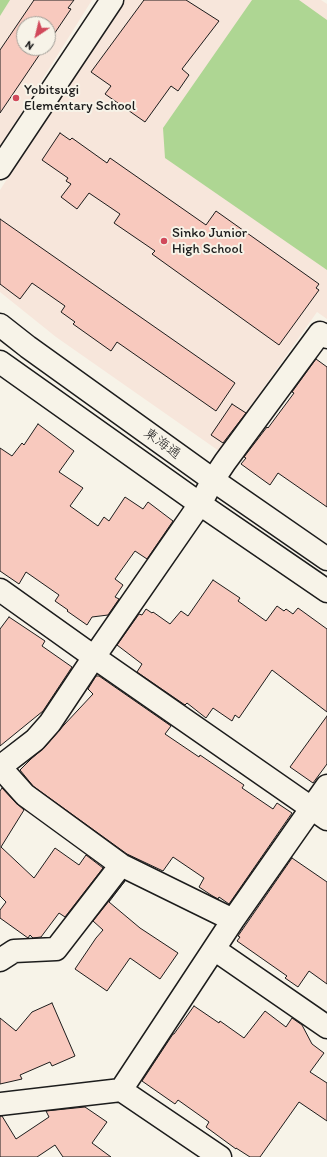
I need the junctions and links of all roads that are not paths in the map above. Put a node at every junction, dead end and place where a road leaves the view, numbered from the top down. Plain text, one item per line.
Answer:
1 (112, 0) edge
2 (0, 168) edge
3 (0, 325) edge
4 (327, 337) edge
5 (0, 362) edge
6 (213, 480) junction
7 (200, 504) junction
8 (327, 559) edge
9 (0, 590) edge
10 (327, 591) edge
11 (94, 657) junction
12 (0, 767) edge
13 (327, 786) edge
14 (319, 814) edge
15 (121, 865) junction
16 (233, 920) junction
17 (214, 949) junction
18 (0, 960) edge
19 (327, 1027) edge
20 (121, 1090) junction
21 (0, 1104) edge
22 (220, 1157) edge

1 - 2 street
3 - 6 street, 東海通
4 - 6 street
5 - 7 street, 東海通
6 - 7 street
6 - 8 street, 東海通
7 - 10 street, 東海通
7 - 11 street
9 - 11 street
11 - 12 street
11 - 14 street
12 - 15 street
13 - 14 street
14 - 16 street
15 - 16 street
15 - 18 street
16 - 17 street
17 - 19 street
17 - 20 street
20 - 21 street
20 - 22 street

